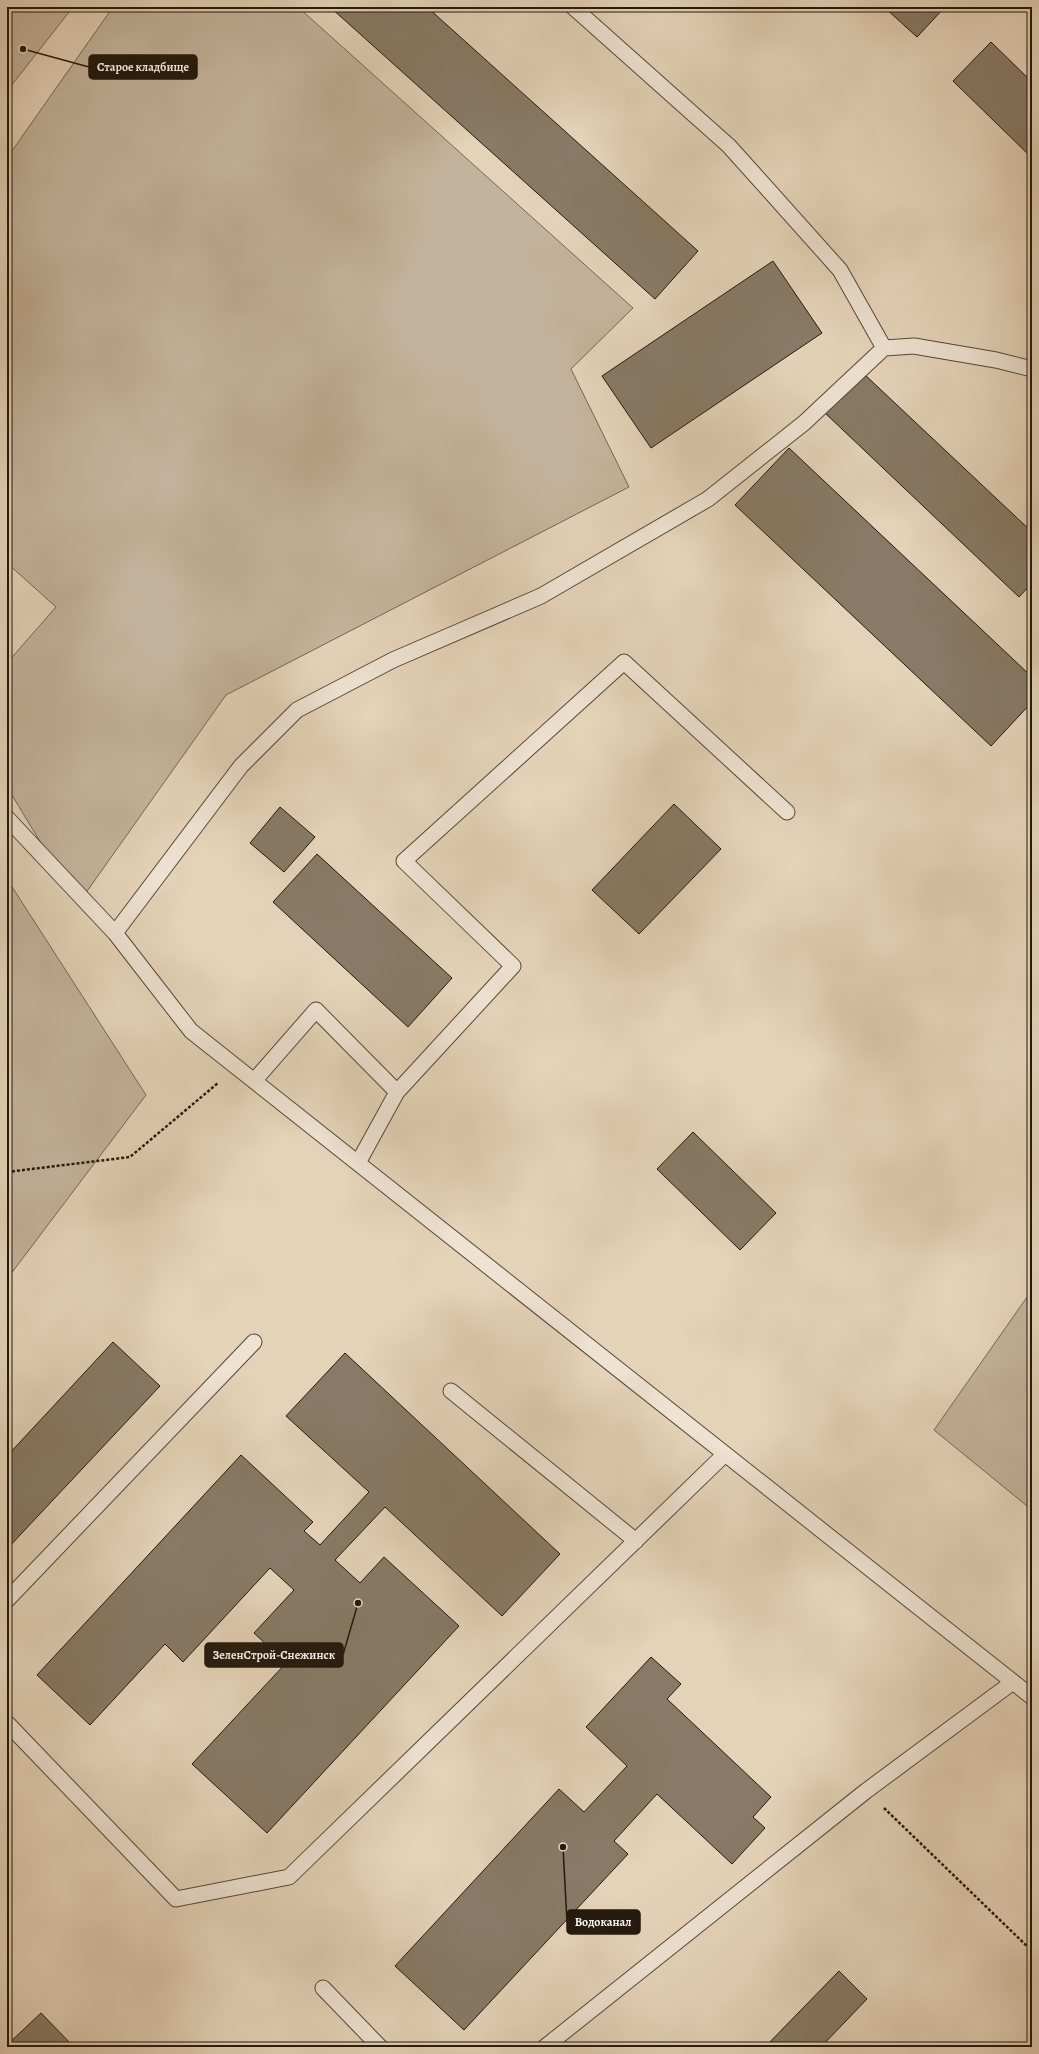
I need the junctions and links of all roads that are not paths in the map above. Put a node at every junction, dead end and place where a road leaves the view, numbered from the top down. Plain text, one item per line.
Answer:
1 (573, 7) edge
2 (884, 348) junction
3 (1032, 369) edge
4 (788, 812) dead end
5 (7, 818) edge
6 (115, 933) junction
7 (254, 1081) junction
8 (397, 1092) junction
9 (358, 1164) junction
10 (254, 1342) dead end
11 (451, 1391) dead end
12 (725, 1454) junction
13 (636, 1541) junction
14 (7, 1600) edge
15 (1013, 1682) junction
16 (1032, 1697) edge
17 (7, 1723) edge
18 (323, 1988) dead end
19 (380, 2047) edge
20 (545, 2047) edge

1 - 2 lane
2 - 3 lane
2 - 6 lane
4 - 8 lane
5 - 6 lane
6 - 7 lane
7 - 8 lane
7 - 9 lane
8 - 9 lane
9 - 12 lane
10 - 14 lane
11 - 13 lane
12 - 13 lane
12 - 15 lane
13 - 17 lane
15 - 16 lane
15 - 20 lane
18 - 19 lane

